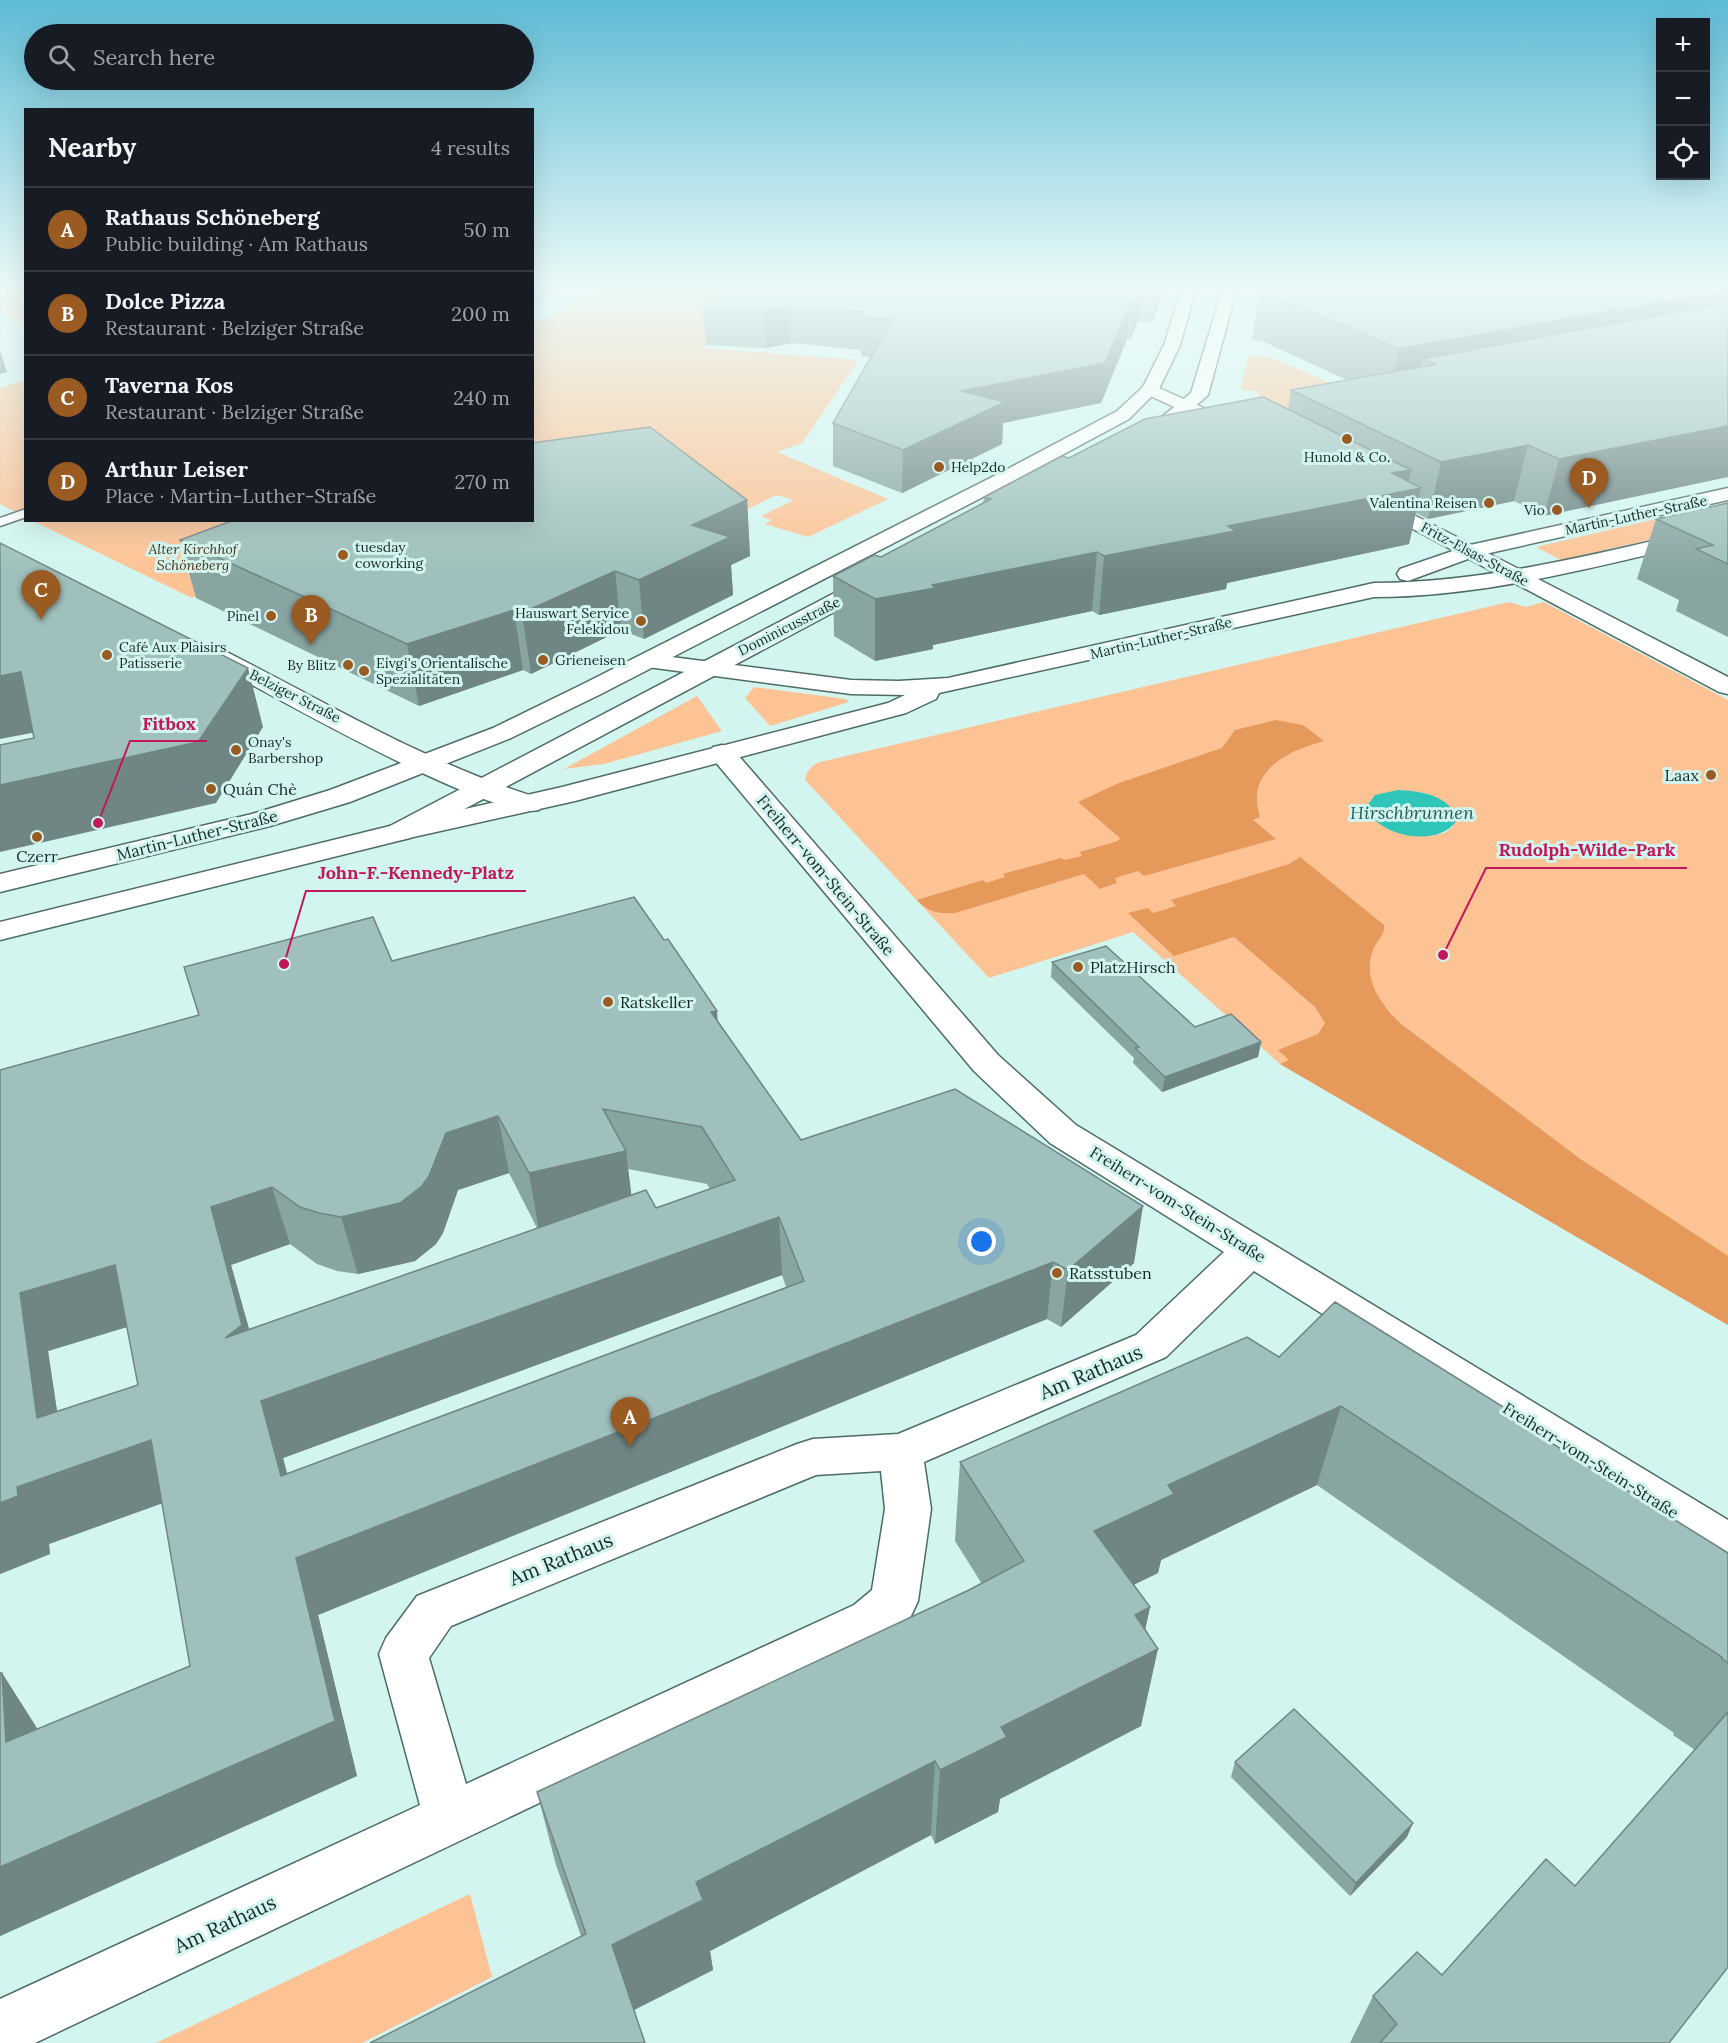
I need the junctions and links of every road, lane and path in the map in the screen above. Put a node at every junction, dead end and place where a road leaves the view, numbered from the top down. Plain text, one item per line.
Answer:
1 (1153, 383) edge
2 (1202, 383) edge
3 (1150, 389) junction
4 (1189, 406) junction
5 (1252, 437) edge
6 (1125, 446) edge
7 (1728, 494) edge
8 (1362, 495) edge
9 (24, 514) edge
10 (0, 522) edge
11 (1728, 530) edge
12 (1470, 551) junction
13 (889, 573) edge
14 (1517, 576) junction
15 (1374, 590) junction
16 (193, 644) edge
17 (648, 661) junction
18 (706, 668) junction
19 (948, 685) junction
20 (1728, 687) edge
21 (722, 753) junction
22 (425, 764) junction
23 (480, 789) junction
24 (530, 804) junction
25 (400, 832) junction
26 (0, 883) edge
27 (0, 931) edge
28 (1252, 1250) junction
29 (901, 1452) junction
30 (1728, 1544) edge
31 (450, 1818) junction
32 (0, 2029) edge

1 - 3 street
2 - 4 street
3 - 4 street
3 - 17 street
4 - 5 street
4 - 6 street
7 - 12 street, Martin-Luther-Straße
8 - 12 street, Fritz-Elsas-Straße
9 - 10 lane
11 - 14 street, Martin-Luther-Straße
12 - 14 street, Fritz-Elsas-Straße
12 - 15 street, Martin-Luther-Straße
13 - 18 street, Dominicusstraße
14 - 15 street, Martin-Luther-Straße
14 - 20 street, Fritz-Elsas-Straße
15 - 19 street, Martin-Luther-Straße
16 - 22 street, Belziger Straße
17 - 18 street, Martin-Luther-Straße
17 - 22 street
18 - 19 street, Martin-Luther-Straße
18 - 23 street, Dominicusstraße
19 - 21 street, Martin-Luther-Straße
21 - 24 street, Martin-Luther-Straße
21 - 28 street, Freiherr-vom-Stein-Straße
22 - 23 street, Belziger Straße
22 - 26 street, Martin-Luther-Straße
23 - 24 street, Belziger Straße
23 - 25 street, Dominicusstraße
24 - 25 street, Martin-Luther-Straße
25 - 27 street
28 - 29 street, Am Rathaus
28 - 30 street, Freiherr-vom-Stein-Straße
29 - 31 street, Am Rathaus
29 - 31 street, Am Rathaus
31 - 32 street, Am Rathaus

